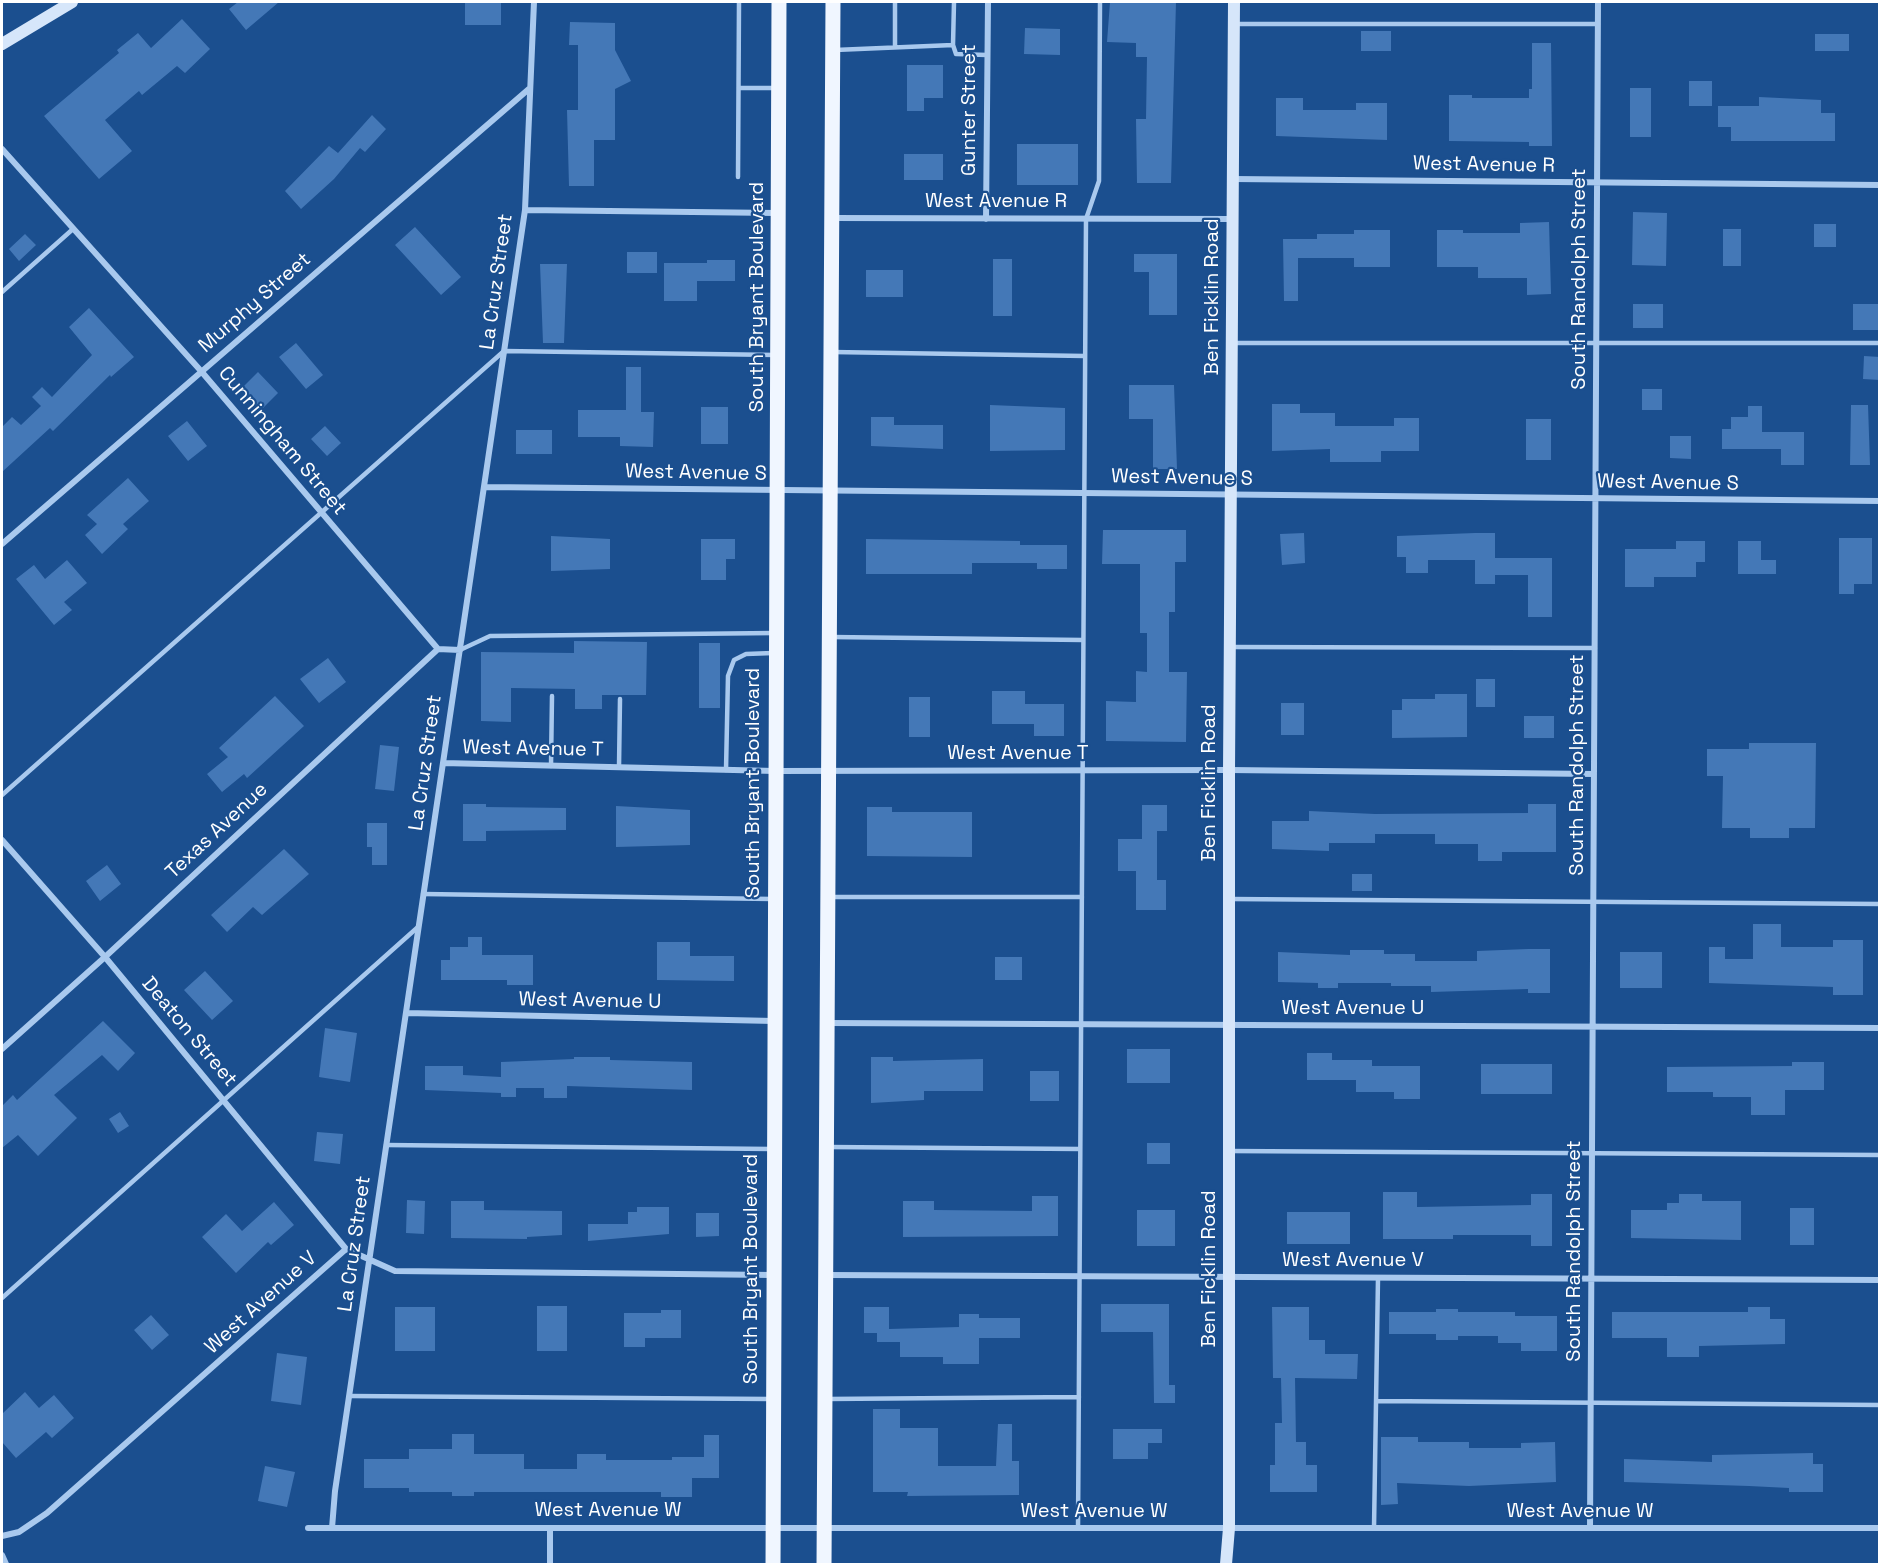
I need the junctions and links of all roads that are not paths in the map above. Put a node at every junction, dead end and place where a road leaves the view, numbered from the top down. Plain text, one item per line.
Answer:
1 (72, 2) edge
2 (534, 2) edge
3 (739, 2) edge
4 (779, 2) edge
5 (833, 2) edge
6 (895, 2) edge
7 (954, 2) edge
8 (987, 2) edge
9 (1100, 2) edge
10 (1234, 2) edge
11 (1599, 2) edge
12 (1234, 24) junction
13 (1598, 24) junction
14 (2, 44) edge
15 (953, 45) junction
16 (895, 47) junction
17 (833, 50) junction
18 (987, 55) junction
19 (530, 88) junction
20 (739, 88) junction
21 (779, 88) junction
22 (2, 149) edge
23 (738, 177) dead end
24 (1233, 179) junction
25 (1598, 182) junction
26 (1880, 185) edge
27 (525, 210) junction
28 (780, 213) junction
29 (832, 218) junction
30 (986, 219) junction
31 (1086, 219) junction
32 (1233, 219) junction
33 (73, 229) junction
34 (2, 292) edge
35 (1232, 343) junction
36 (1597, 343) junction
37 (1880, 343) edge
38 (504, 351) junction
39 (831, 352) junction
40 (778, 355) junction
41 (1085, 356) junction
42 (201, 371) junction
43 (484, 487) junction
44 (777, 490) junction
45 (830, 491) junction
46 (1084, 493) junction
47 (1231, 495) junction
48 (1596, 498) junction
49 (1880, 501) edge
50 (322, 513) junction
51 (2, 544) edge
52 (776, 633) junction
53 (830, 637) junction
54 (1083, 640) junction
55 (1230, 646) junction
56 (1595, 648) junction
57 (438, 649) junction
58 (460, 650) junction
59 (776, 653) junction
60 (552, 696) dead end
61 (620, 699) dead end
62 (443, 763) junction
63 (551, 766) junction
64 (619, 767) junction
65 (726, 770) junction
66 (1082, 770) junction
67 (1229, 770) junction
68 (775, 771) junction
69 (829, 771) junction
70 (1594, 774) junction
71 (2, 795) edge
72 (2, 840) edge
73 (423, 894) junction
74 (828, 897) junction
75 (1082, 897) junction
76 (775, 899) junction
77 (1229, 899) junction
78 (1593, 902) junction
79 (1880, 904) edge
80 (418, 927) junction
81 (105, 957) junction
82 (406, 1013) junction
83 (774, 1022) junction
84 (827, 1023) junction
85 (1081, 1024) junction
86 (1230, 1025) junction
87 (1592, 1026) junction
88 (1880, 1028) edge
89 (2, 1049) edge
90 (224, 1100) junction
91 (386, 1145) junction
92 (827, 1147) junction
93 (774, 1149) junction
94 (1080, 1149) junction
95 (1229, 1151) junction
96 (1592, 1153) junction
97 (1880, 1155) edge
98 (346, 1249) junction
99 (369, 1257) junction
100 (773, 1275) junction
101 (826, 1275) junction
102 (1080, 1276) junction
103 (1229, 1277) junction
104 (1378, 1278) junction
105 (1591, 1279) junction
106 (1880, 1280) edge
107 (2, 1298) edge
108 (349, 1396) junction
109 (1079, 1397) junction
110 (773, 1399) junction
111 (825, 1399) junction
112 (1376, 1401) junction
113 (1590, 1403) junction
114 (1880, 1405) edge
115 (308, 1528) dead end
116 (332, 1528) junction
117 (550, 1528) junction
118 (773, 1528) junction
119 (824, 1528) junction
120 (1078, 1528) junction
121 (1229, 1528) junction
122 (1374, 1528) junction
123 (1590, 1528) junction
124 (1880, 1528) edge
125 (2, 1536) edge
126 (2, 1555) edge
127 (6, 1564) edge
128 (550, 1564) edge
129 (773, 1564) edge
130 (824, 1564) edge
131 (1226, 1564) edge

1 - 14 street
2 - 19 street, La Cruz Street
3 - 20 lane
4 - 21 main road, South Bryant Boulevard
5 - 17 main road
6 - 16 lane
7 - 15 lane
8 - 18 street, Gunter Street
9 - 31 lane
10 - 12 street, Ben Ficklin Road
11 - 13 street, South Randolph Street
12 - 13 lane
12 - 24 street, Ben Ficklin Road
13 - 25 street, South Randolph Street
15 - 16 lane
15 - 18 lane
16 - 17 lane
17 - 29 main road
18 - 30 street, Gunter Street
19 - 27 street, La Cruz Street
19 - 42 street, Murphy Street
20 - 21 lane
20 - 23 lane
21 - 28 main road, South Bryant Boulevard
22 - 33 street, Cunningham Street
24 - 25 street, West Avenue R
24 - 32 street, Ben Ficklin Road
25 - 26 street, West Avenue R
25 - 36 street, South Randolph Street
27 - 28 street
27 - 38 street, La Cruz Street
28 - 40 main road, South Bryant Boulevard
29 - 30 street, West Avenue R
29 - 39 main road
30 - 31 street, West Avenue R
31 - 32 street, West Avenue R
31 - 41 lane
32 - 35 street, Ben Ficklin Road
33 - 34 lane
33 - 42 street, Cunningham Street
35 - 36 lane
35 - 47 street, Ben Ficklin Road
36 - 37 lane
36 - 48 street, South Randolph Street
38 - 40 lane
38 - 43 street, La Cruz Street
38 - 50 lane
39 - 41 lane
39 - 45 main road
40 - 44 main road, South Bryant Boulevard
41 - 46 lane
42 - 50 street, Cunningham Street
42 - 51 street, Murphy Street
43 - 44 street, West Avenue S
43 - 58 street, La Cruz Street
44 - 45 street, West Avenue S
44 - 52 main road, South Bryant Boulevard
45 - 46 street, West Avenue S
45 - 53 main road
46 - 47 street, West Avenue S
46 - 54 lane
47 - 48 street, West Avenue S
47 - 55 street, Ben Ficklin Road
48 - 49 street, West Avenue S
48 - 56 street, South Randolph Street
50 - 57 street, Cunningham Street
50 - 71 lane
52 - 58 lane
52 - 59 main road, South Bryant Boulevard
53 - 54 lane
53 - 69 main road
54 - 66 lane
55 - 56 lane
55 - 67 street, Ben Ficklin Road
56 - 70 street, South Randolph Street
57 - 58 street
57 - 81 street, Texas Avenue
58 - 62 street, La Cruz Street
59 - 65 lane
59 - 68 main road, South Bryant Boulevard
60 - 63 lane
61 - 64 lane
62 - 63 street, West Avenue T
62 - 73 street, La Cruz Street
63 - 64 street, West Avenue T
64 - 65 street, West Avenue T
65 - 68 street, West Avenue T
66 - 67 street, West Avenue T
66 - 69 street, West Avenue T
66 - 75 lane
67 - 70 street, West Avenue T
67 - 77 street, Ben Ficklin Road
68 - 69 street, West Avenue T
68 - 76 main road, South Bryant Boulevard
69 - 74 main road
70 - 78 street, South Randolph Street
72 - 81 street, Deaton Street
73 - 76 lane
73 - 80 street, La Cruz Street
74 - 75 lane
74 - 84 main road
75 - 85 lane
76 - 83 main road, South Bryant Boulevard
77 - 78 lane
77 - 86 street, Ben Ficklin Road
78 - 79 lane
78 - 87 street, South Randolph Street
80 - 82 street, La Cruz Street
80 - 90 lane
81 - 89 street, Texas Avenue
81 - 90 street, Deaton Street
82 - 83 street, West Avenue U
82 - 91 street, La Cruz Street
83 - 93 main road, South Bryant Boulevard
84 - 85 street, West Avenue U
84 - 92 main road
85 - 86 street, West Avenue U
85 - 94 lane
86 - 87 street, West Avenue U
86 - 95 street, Ben Ficklin Road
87 - 88 street, West Avenue U
87 - 96 street, South Randolph Street
90 - 98 street, Deaton Street
90 - 107 lane
91 - 93 lane
91 - 99 street, La Cruz Street
92 - 94 lane
92 - 101 main road
93 - 100 main road, South Bryant Boulevard
94 - 102 lane
95 - 96 lane
95 - 103 street, Ben Ficklin Road
96 - 97 lane
96 - 105 street, South Randolph Street
98 - 99 street, West Avenue V
98 - 125 street, West Avenue V
99 - 100 street, West Avenue V
99 - 108 street, La Cruz Street
100 - 110 main road, South Bryant Boulevard
101 - 102 street, West Avenue V
101 - 111 main road
102 - 103 street, West Avenue V
102 - 109 lane
103 - 104 street, West Avenue V
103 - 121 street, Ben Ficklin Road
104 - 105 street, West Avenue V
104 - 112 lane
105 - 106 street, West Avenue V
105 - 113 street, South Randolph Street
108 - 110 lane
108 - 116 street, La Cruz Street
109 - 111 lane
109 - 120 lane
110 - 118 main road, South Bryant Boulevard
111 - 119 main road
112 - 113 lane
112 - 122 lane
113 - 114 lane
113 - 123 street, South Randolph Street
115 - 116 street, West Avenue W
116 - 117 street, West Avenue W
117 - 118 street, West Avenue W
117 - 128 street
118 - 119 street, West Avenue W
118 - 129 main road, South Bryant Boulevard
119 - 120 street, West Avenue W
119 - 130 main road
120 - 121 street, West Avenue W
121 - 122 street, West Avenue W
121 - 131 street, Ben Ficklin Road
122 - 123 street, West Avenue W
123 - 124 street, West Avenue W
126 - 127 street

